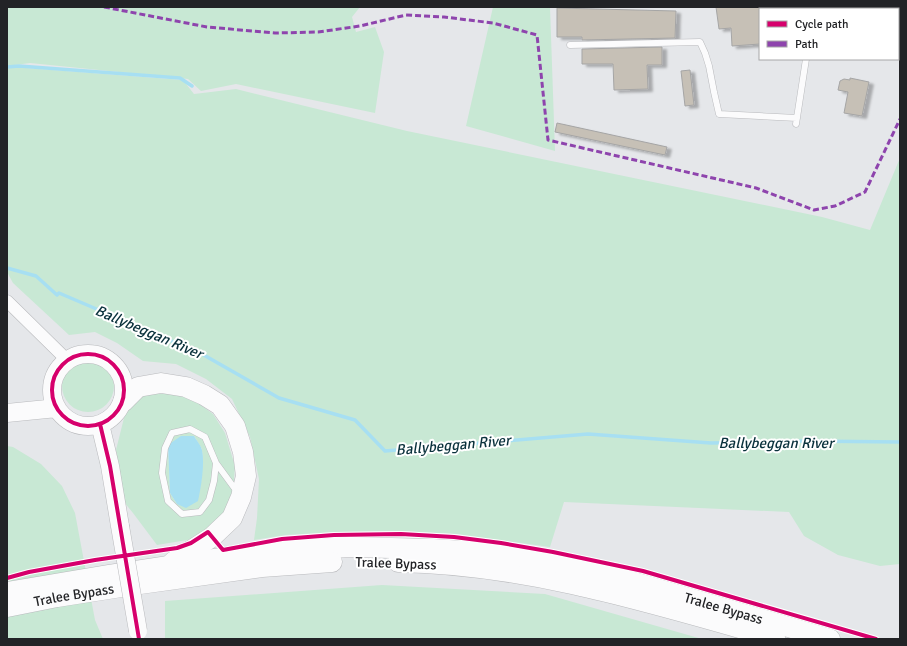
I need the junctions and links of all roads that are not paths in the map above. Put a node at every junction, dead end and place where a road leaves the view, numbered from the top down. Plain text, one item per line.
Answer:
1 (570, 45) dead end
2 (806, 60) edge
3 (7, 301) edge
4 (67, 360) junction
5 (123, 402) junction
6 (57, 408) junction
7 (7, 413) edge
8 (100, 424) junction
9 (216, 463) junction
10 (241, 497) junction
11 (166, 566) junction
12 (7, 592) edge
13 (7, 607) edge
14 (138, 635) edge
15 (779, 639) edge
16 (830, 639) edge

1 - 2 lane
3 - 4 street
4 - 5 street
4 - 6 street
5 - 8 street
5 - 10 main road
6 - 7 street
6 - 8 street
8 - 14 street, bridge
9 - 9 lane
9 - 10 lane
10 - 11 main road
11 - 12 main road, Tralee Bypass
11 - 16 main road, Tralee Bypass
13 - 15 main road, Tralee Bypass

